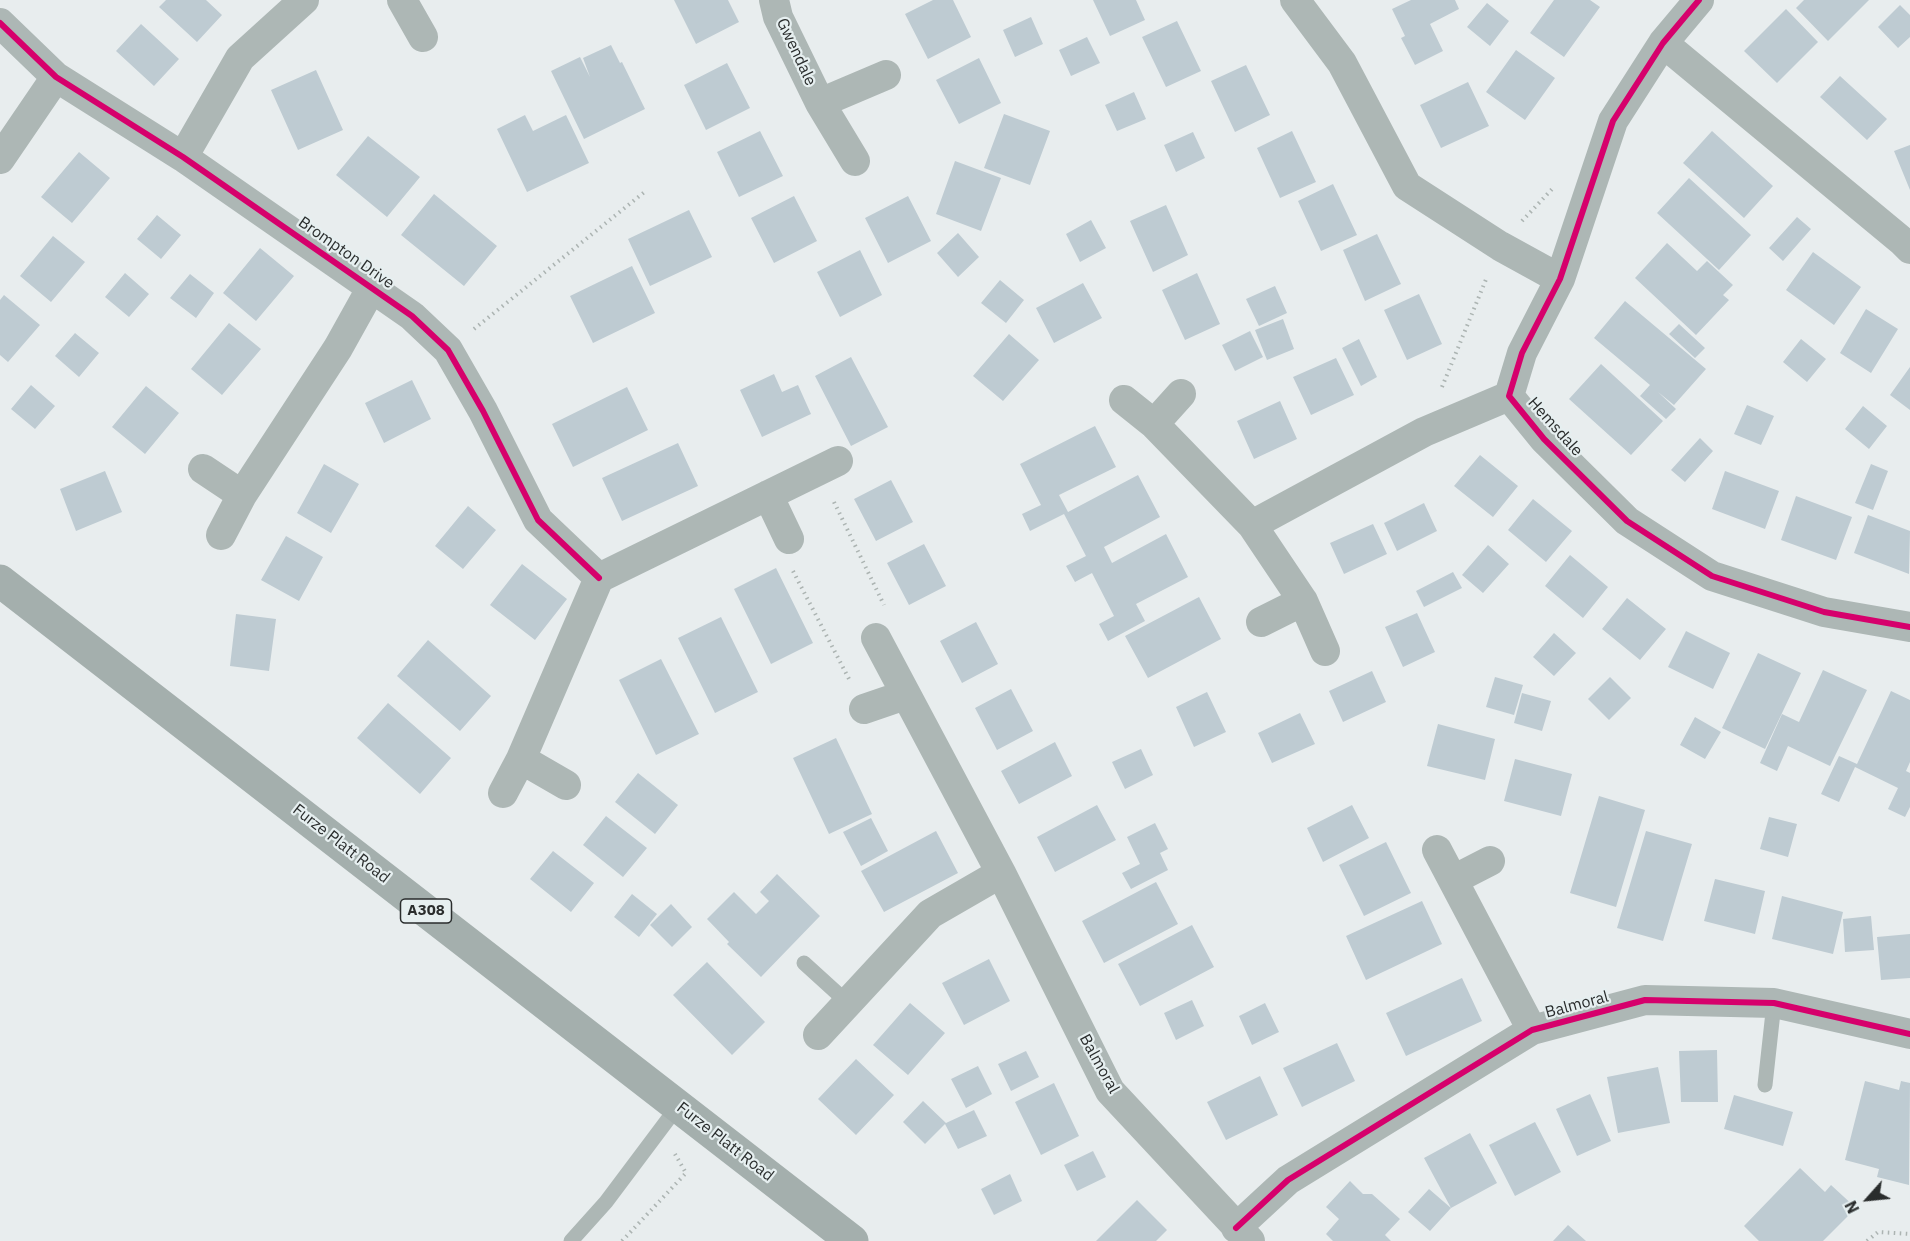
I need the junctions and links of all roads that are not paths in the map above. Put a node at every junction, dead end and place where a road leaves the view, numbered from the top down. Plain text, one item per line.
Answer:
1 (304, 0) edge
2 (402, 0) edge
3 (774, 0) edge
4 (1295, 0) edge
5 (1699, 0) edge
6 (0, 23) edge
7 (423, 37) dead end
8 (1664, 43) junction
9 (886, 75) dead end
10 (56, 77) junction
11 (820, 103) junction
12 (183, 157) junction
13 (0, 159) edge
14 (855, 161) dead end
15 (1910, 249) edge
16 (1560, 279) junction
17 (372, 287) junction
18 (1181, 394) dead end
19 (1509, 396) junction
20 (1124, 400) dead end
21 (1154, 424) junction
22 (828, 466) road end
23 (203, 469) dead end
24 (242, 495) junction
25 (768, 495) junction
26 (1252, 525) junction
27 (221, 535) dead end
28 (789, 539) road end
29 (599, 578) junction
30 (0, 581) edge
31 (1304, 601) junction
32 (1261, 622) dead end
33 (1910, 627) edge
34 (876, 638) road end
35 (1325, 651) dead end
36 (905, 695) junction
37 (864, 709) road end
38 (521, 759) junction
39 (566, 785) dead end
40 (503, 794) dead end
41 (1437, 850) dead end
42 (1490, 861) dead end
43 (1001, 873) junction
44 (1453, 880) junction
45 (804, 963) dead end
46 (848, 1003) junction
47 (1774, 1003) junction
48 (1532, 1030) junction
49 (1910, 1034) edge
50 (818, 1035) dead end
51 (1765, 1085) dead end
52 (670, 1118) junction
53 (1243, 1234) edge
54 (571, 1241) edge
55 (852, 1241) edge

1 - 12 street
2 - 7 street
3 - 11 street, Gwendale
4 - 16 street
5 - 8 street, Hemsdale
6 - 10 street, Brompton Drive
8 - 15 street
8 - 16 street, Hemsdale
9 - 11 street, Gwendale
10 - 12 street, Brompton Drive
10 - 13 street
11 - 14 street, Gwendale
12 - 17 street, Brompton Drive
16 - 19 street, Hemsdale
17 - 24 street, Brompton Drive
17 - 29 street, Brompton Drive
18 - 21 street
19 - 26 street, Hemsdale
19 - 33 street, Hemsdale
20 - 21 street
21 - 26 street
22 - 25 street
23 - 24 street
24 - 27 street, Brompton Drive
25 - 28 street
25 - 29 street
26 - 31 street
29 - 38 street
30 - 52 main road, Furze Platt Road / A308
31 - 32 street
31 - 35 street
34 - 36 street, Balmoral
36 - 37 street
36 - 43 street, Balmoral
38 - 39 street
38 - 40 street
41 - 44 street, Balmoral
42 - 44 street
43 - 46 street
43 - 53 street, Balmoral
44 - 48 street, Balmoral
45 - 46 lane
46 - 50 street
47 - 48 street, Balmoral
47 - 49 street, Balmoral
47 - 51 lane
48 - 53 street, Balmoral
52 - 54 lane
52 - 55 main road, Furze Platt Road / A308

